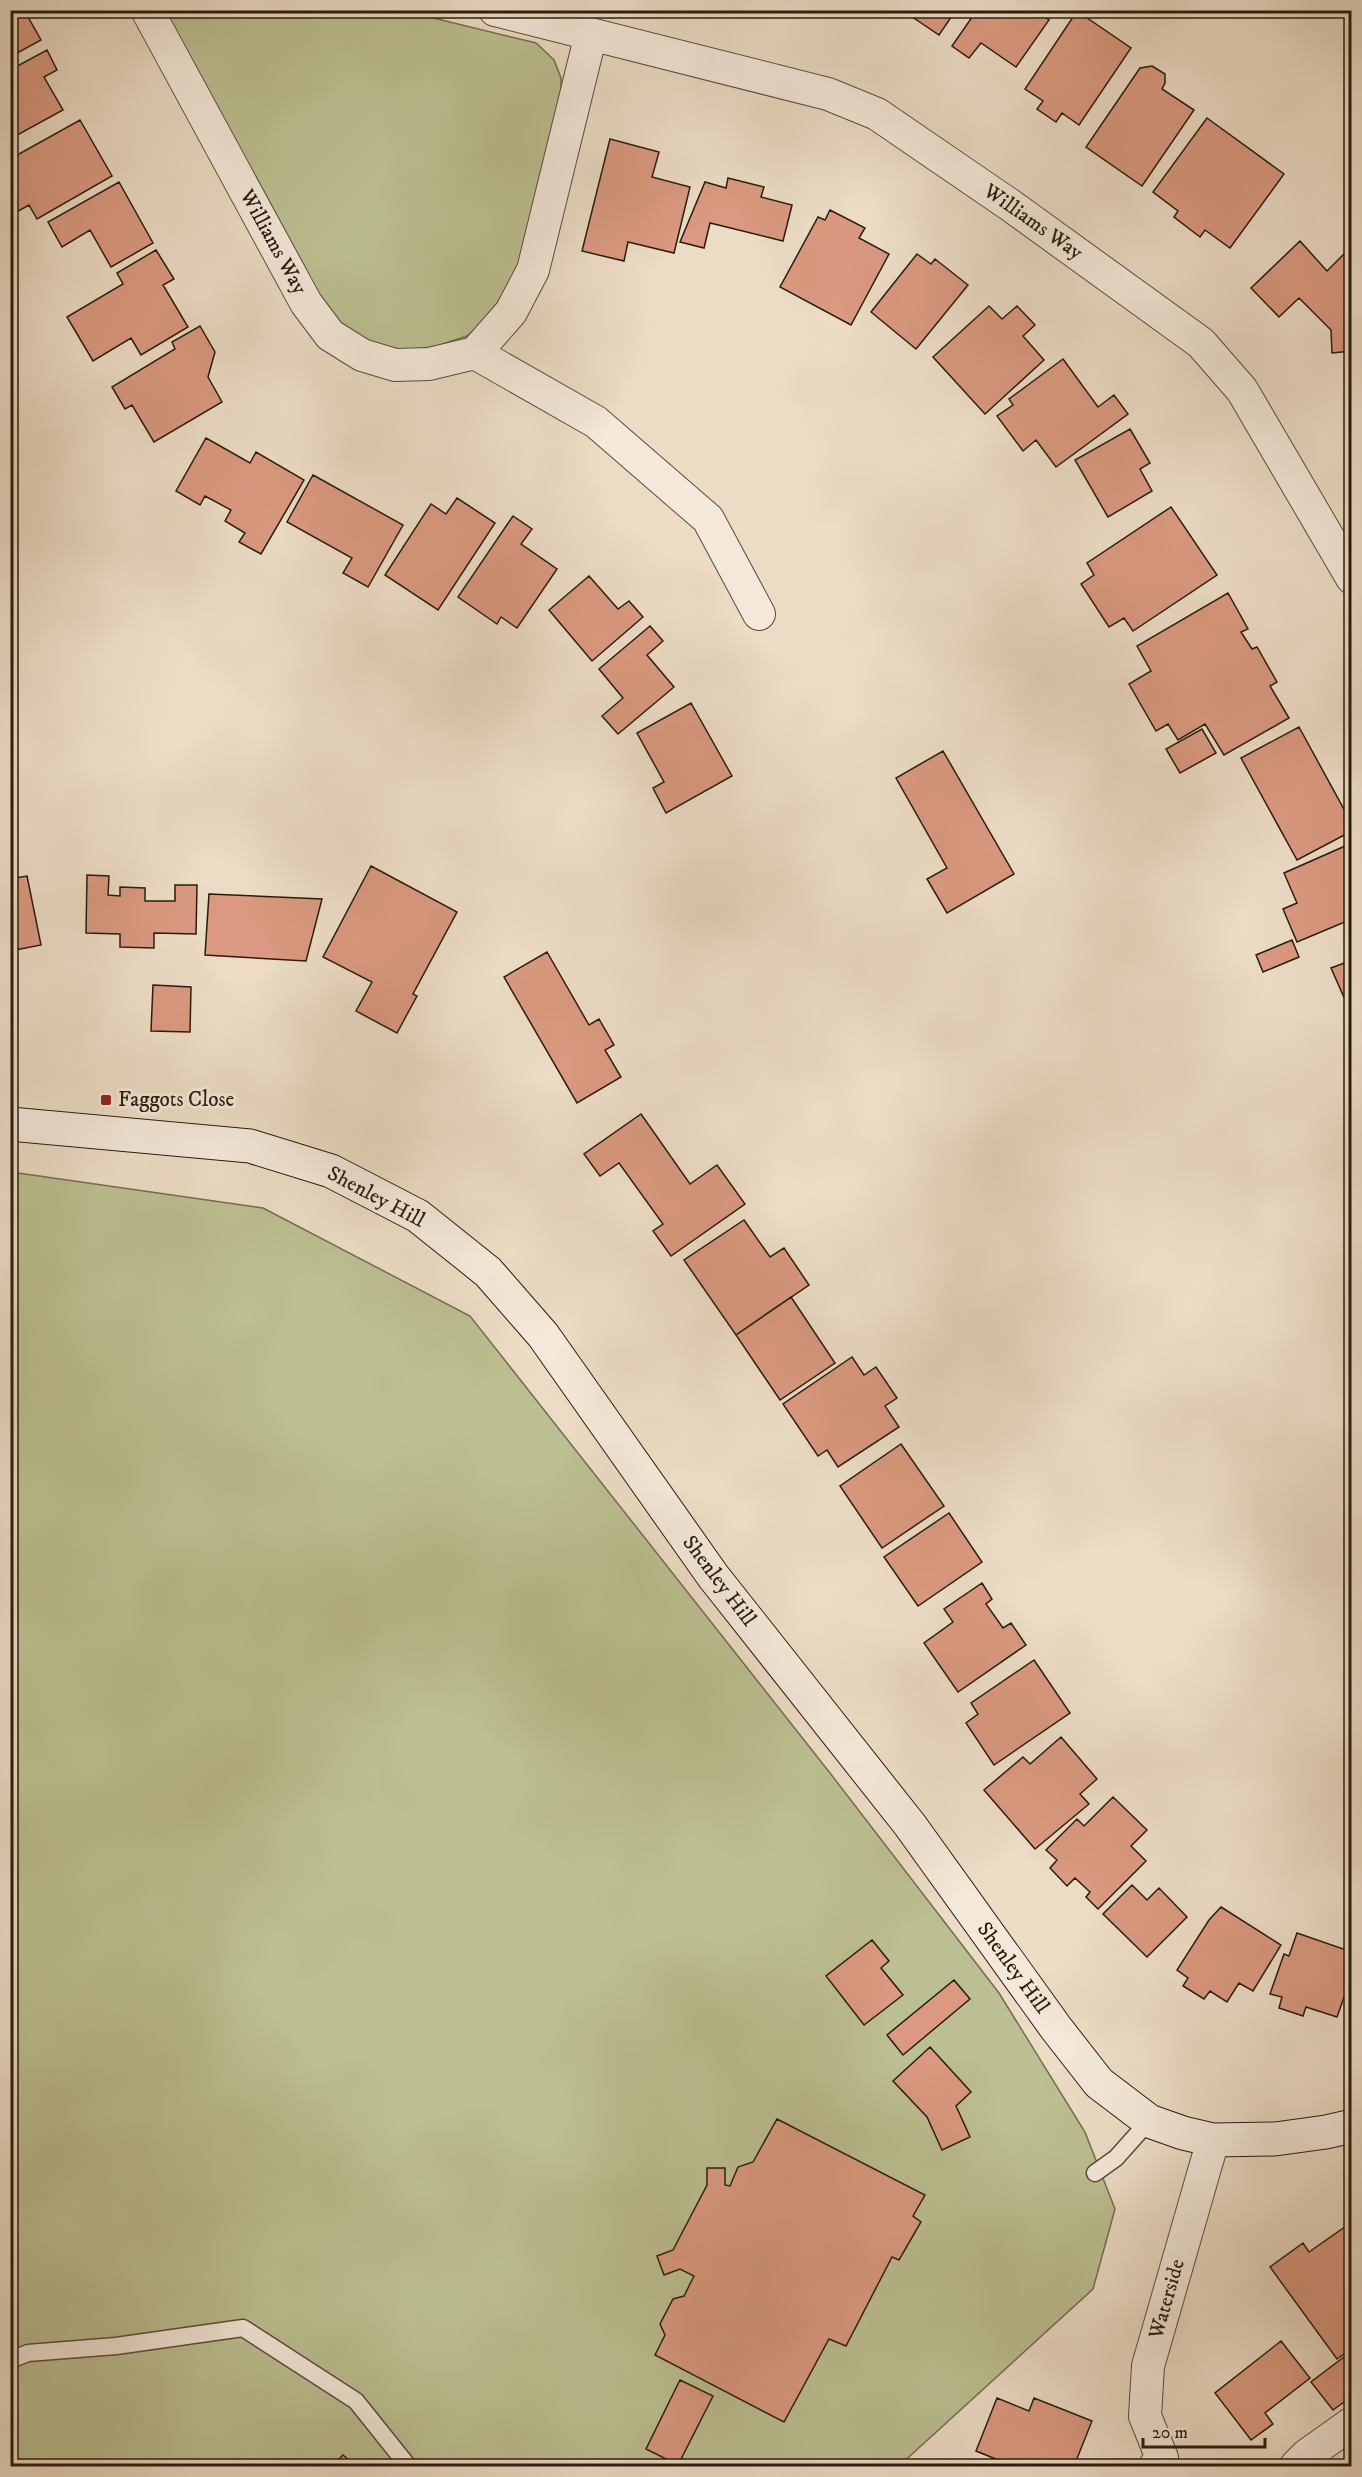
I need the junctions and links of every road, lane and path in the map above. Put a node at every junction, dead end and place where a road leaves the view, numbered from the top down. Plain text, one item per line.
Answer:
1 (147, 10) edge
2 (495, 10) edge
3 (591, 34) junction
4 (475, 353) junction
5 (1351, 574) edge
6 (759, 614) dead end
7 (10, 1124) edge
8 (1149, 2121) junction
9 (1352, 2126) edge
10 (1213, 2140) junction
11 (1095, 2173) dead end
12 (10, 2360) edge
13 (1352, 2423) edge
14 (1163, 2464) edge
15 (408, 2466) edge
16 (1296, 2466) edge

1 - 4 street, Williams Way
2 - 3 street, Williams Way
3 - 4 street
3 - 5 street, Williams Way
4 - 6 street
7 - 8 street, Shenley Hill
8 - 10 street, Shenley Hill
8 - 11 lane
9 - 10 street, Shenley Hill
10 - 14 street, Waterside
12 - 15 lane
13 - 16 street

